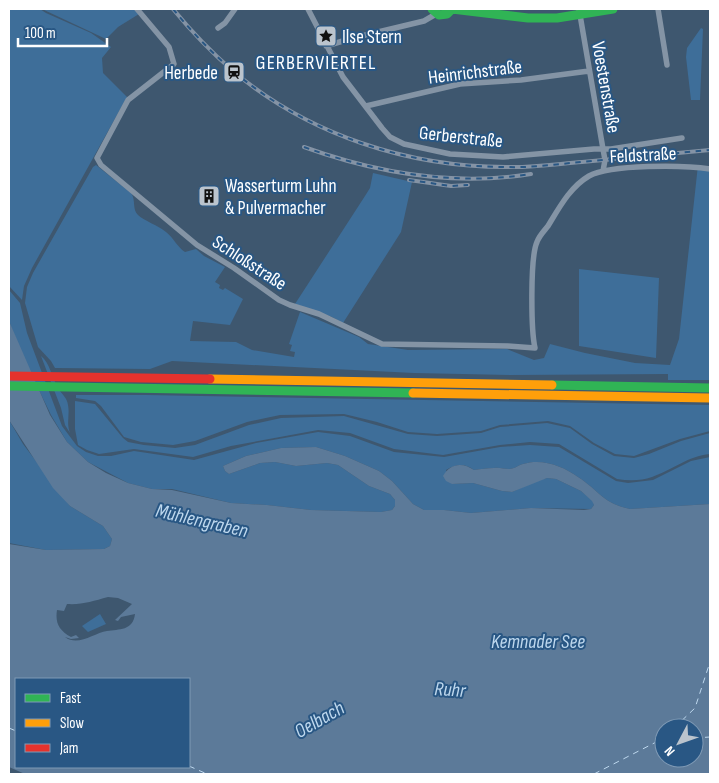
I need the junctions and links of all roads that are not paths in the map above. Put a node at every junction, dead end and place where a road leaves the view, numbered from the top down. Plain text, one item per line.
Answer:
1 (137, 9) edge
2 (235, 9) edge
3 (308, 9) edge
4 (452, 9) edge
5 (613, 9) edge
6 (658, 9) edge
7 (472, 10) edge
8 (434, 11) edge
9 (579, 12) edge
10 (218, 28) dead end
11 (326, 46) junction
12 (667, 65) dead end
13 (589, 71) junction
14 (366, 106) junction
15 (682, 138) dead end
16 (603, 149) junction
17 (710, 169) edge
18 (603, 171) junction
19 (535, 348) joint
20 (9, 376) edge
21 (9, 386) edge
22 (710, 388) edge
23 (710, 398) edge

1 - 19 street, Schloßstraße
2 - 10 street
3 - 11 street, Gerberstraße
4 - 7 main road
4 - 8 main road
5 - 9 main road
6 - 12 street
7 - 9 main road
8 - 11 street
9 - 13 street, Voestenstraße
11 - 14 street, Gerberstraße
13 - 14 street, Heinrichstraße
13 - 16 street, Voestenstraße
14 - 16 street, Gerberstraße
15 - 16 street, Gerberstraße
16 - 18 street, Voestenstraße
17 - 18 street, Feldstraße
18 - 19 street, Feldstraße
20 - 22 main road
21 - 23 main road

